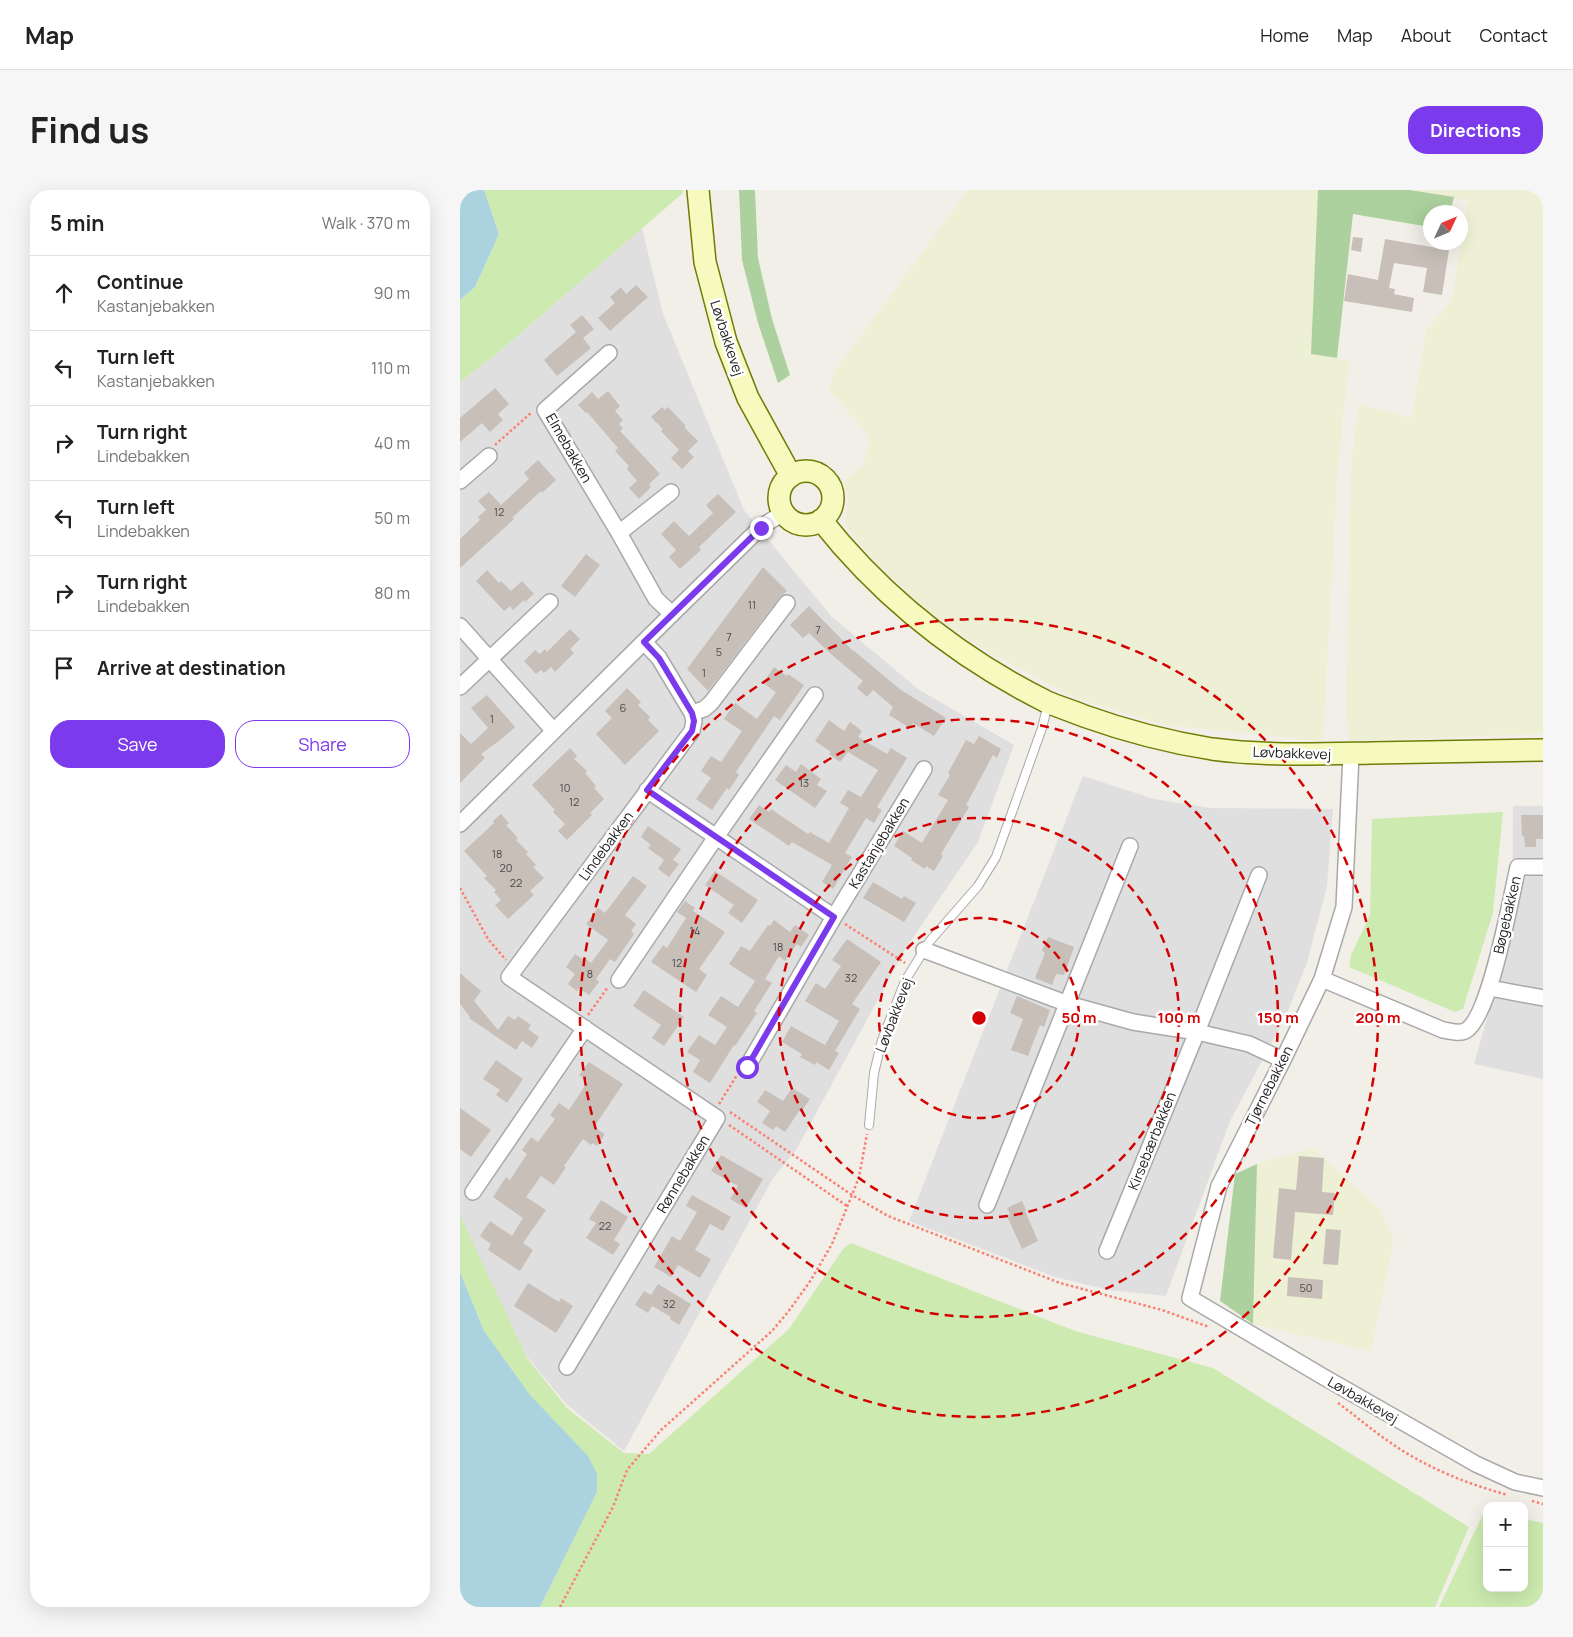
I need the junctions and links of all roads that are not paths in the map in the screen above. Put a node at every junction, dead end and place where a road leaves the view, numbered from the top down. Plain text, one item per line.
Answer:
1 (698, 190) edge
2 (609, 353) dead end
3 (490, 456) road end
4 (791, 476) junction
5 (460, 482) edge
6 (671, 492) dead end
7 (783, 513) junction
8 (821, 520) junction
9 (620, 533) junction
10 (550, 602) dead end
11 (787, 603) dead end
12 (672, 614) junction
13 (460, 626) edge
14 (644, 642) junction
15 (489, 660) junction
16 (460, 687) edge
17 (814, 695) dead end
18 (1048, 702) junction
19 (692, 713) junction
20 (553, 730) junction
21 (1543, 750) edge
22 (1351, 754) junction
23 (924, 769) dead end
24 (647, 790) junction
25 (460, 824) edge
26 (716, 837) junction
27 (1130, 846) dead end
28 (1543, 867) edge
29 (1259, 874) dead end
30 (834, 917) junction
31 (924, 950) junction
32 (1322, 979) junction
33 (615, 981) road end
34 (1490, 988) junction
35 (1543, 998) edge
36 (1068, 1004) junction
37 (587, 1022) junction
38 (1197, 1032) junction
39 (1283, 1060) junction
40 (744, 1067) road end
41 (869, 1125) road end
42 (473, 1192) dead end
43 (987, 1206) dead end
44 (1107, 1251) dead end
45 (1190, 1298) joint
46 (567, 1367) dead end
47 (1543, 1488) edge

1 - 4 street, Løvbakkevej
2 - 9 street, Elmebakken
3 - 5 street
4 - 7 street
4 - 8 street
6 - 9 street
7 - 8 street
7 - 12 street
8 - 18 street, Løvbakkevej
9 - 12 street, Elmebakken
10 - 15 street
11 - 19 street
12 - 14 street
13 - 15 street
14 - 19 street
14 - 20 street
15 - 16 street
15 - 20 street
17 - 26 street
18 - 22 street, Løvbakkevej
18 - 31 lane, Løvbakkevej
19 - 24 street, Lindebakken
20 - 25 street
21 - 22 street, Løvbakkevej
22 - 32 street, Tjørnebakken
23 - 30 street, Kastanjebakken
24 - 26 street
24 - 37 street, Lindebakken
26 - 30 street
26 - 33 street
27 - 36 street
28 - 34 street, Bøgebakken
29 - 38 street, Kirsebærbakken
30 - 40 street, Kastanjebakken
31 - 36 street
31 - 41 lane, Løvbakkevej
32 - 34 street, Bøgebakken
32 - 39 street, Tjørnebakken
34 - 35 street
36 - 38 street
36 - 43 street
37 - 42 street
37 - 46 street, Rønnebakken
38 - 39 street
38 - 44 street, Kirsebærbakken
39 - 45 street, Tjørnebakken
45 - 47 street, Løvbakkevej

